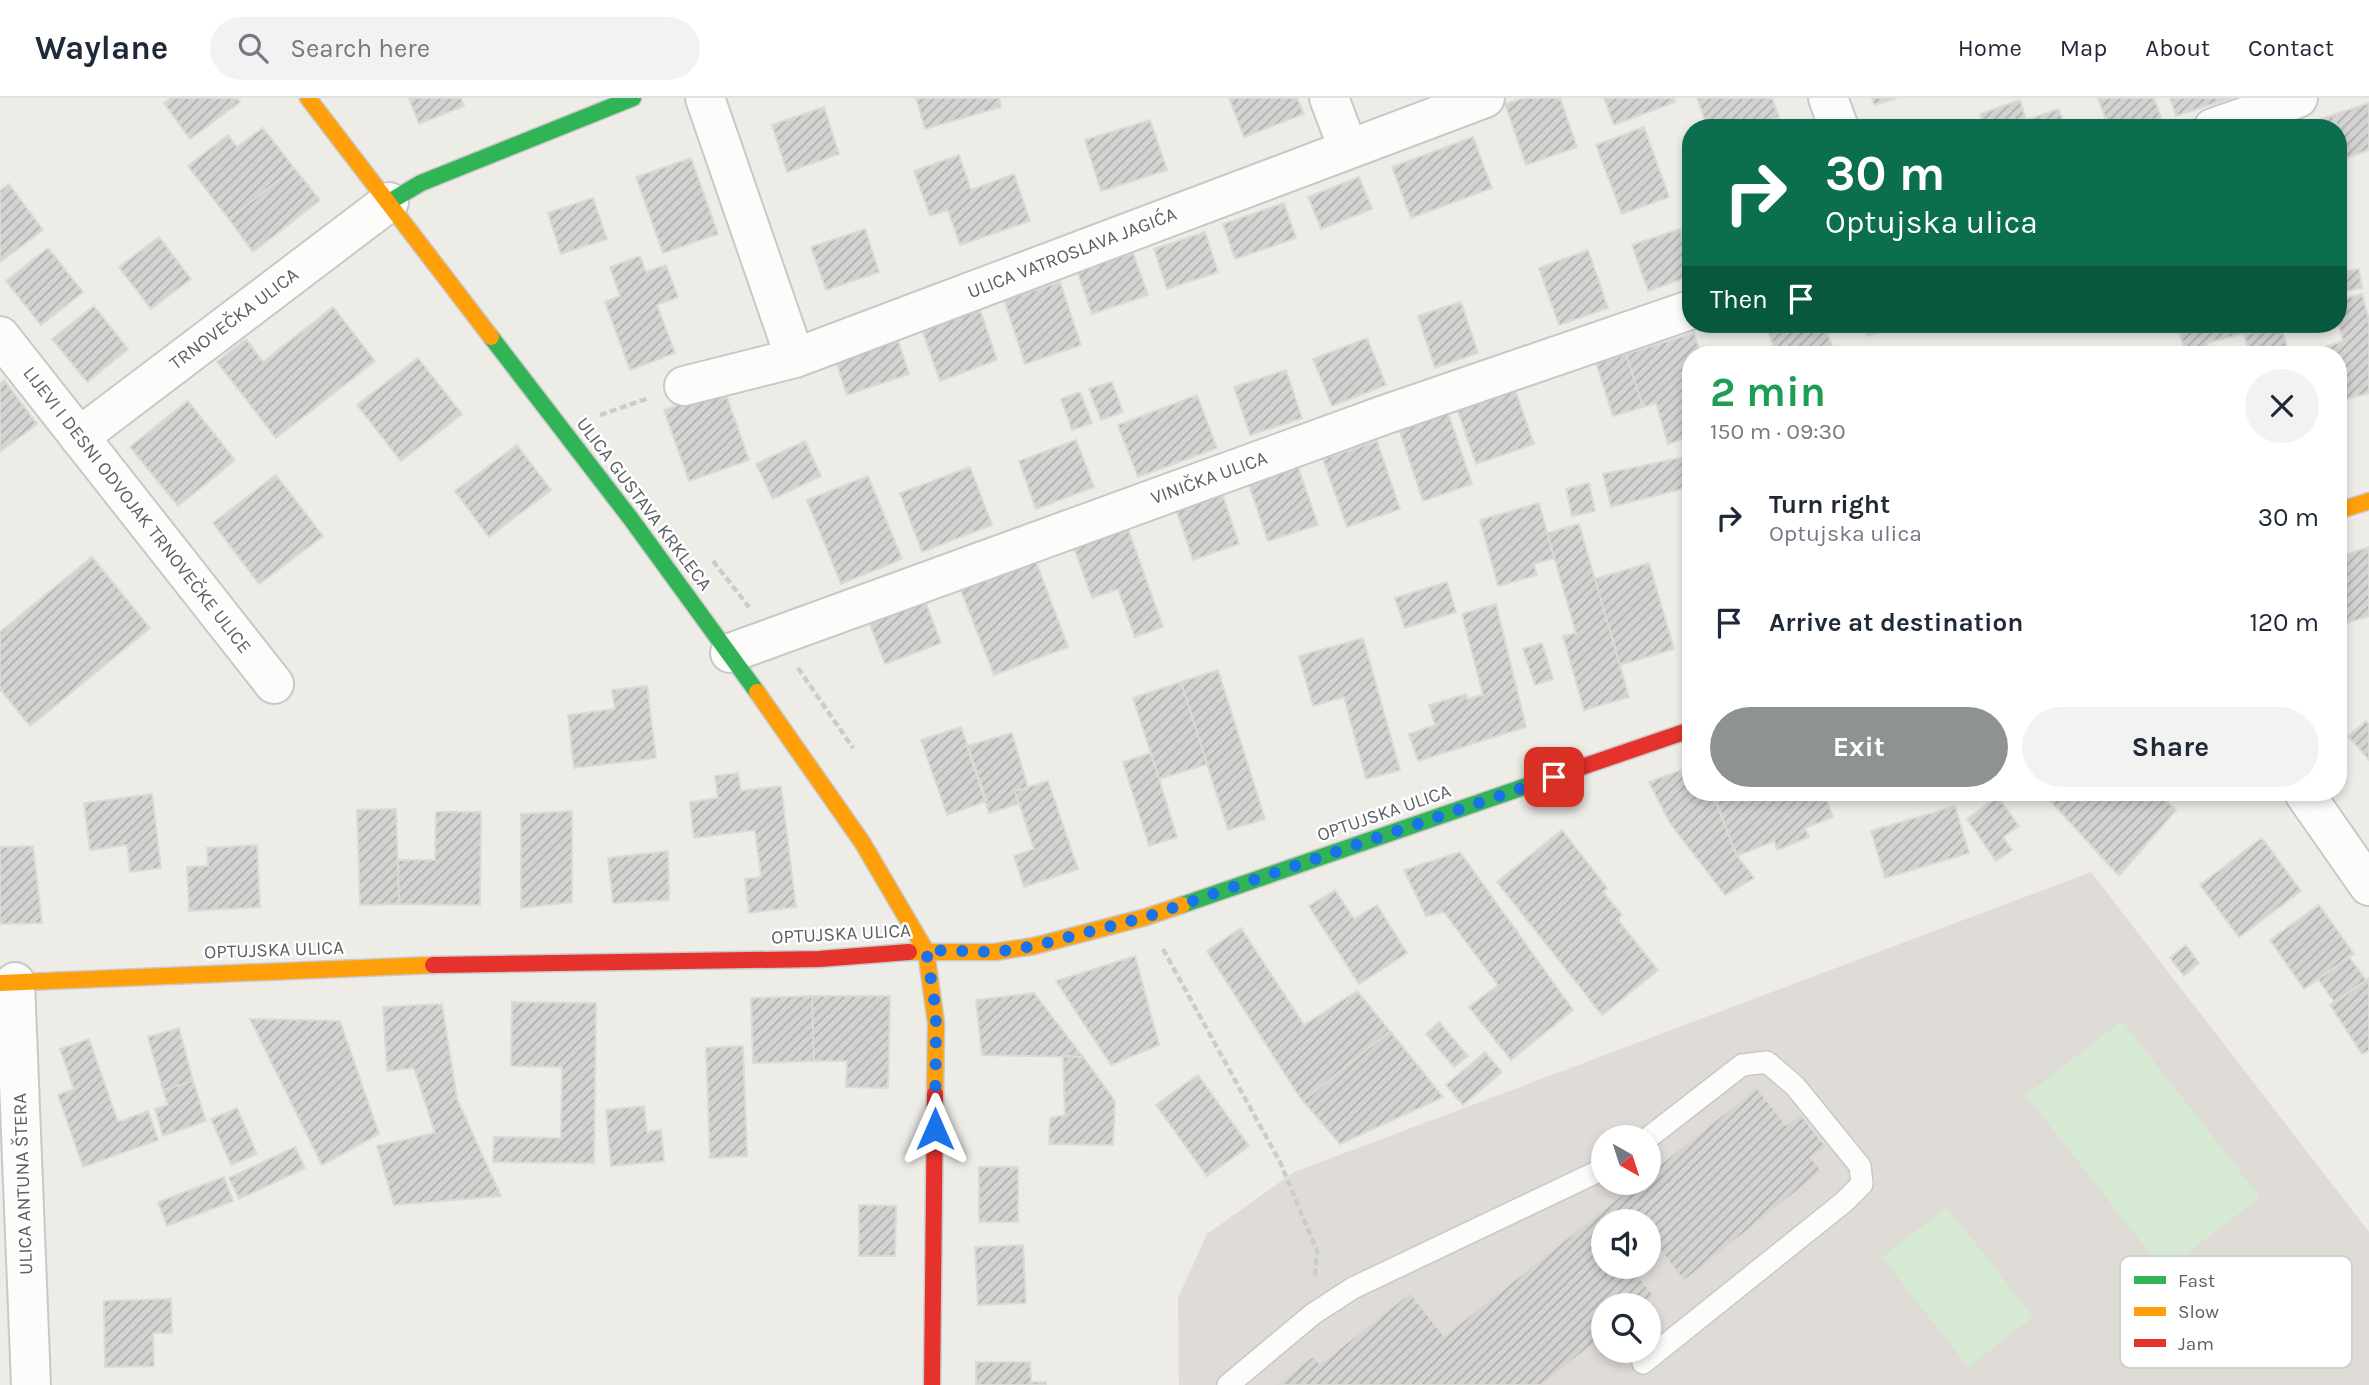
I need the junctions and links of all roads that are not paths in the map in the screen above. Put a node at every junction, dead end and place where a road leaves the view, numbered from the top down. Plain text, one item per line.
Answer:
1 (308, 98) edge
2 (633, 98) edge
3 (705, 98) edge
4 (1329, 98) edge
5 (1485, 98) edge
6 (1828, 98) edge
7 (2298, 98) edge
8 (1836, 119) edge
9 (2239, 119) edge
10 (1348, 148) junction
11 (389, 202) junction
12 (1682, 313) edge
13 (0, 336) edge
14 (795, 358) junction
15 (684, 386) road end
16 (79, 437) junction
17 (2369, 501) edge
18 (2347, 508) edge
19 (730, 653) junction
20 (274, 684) dead end
21 (1682, 733) edge
22 (2310, 801) edge
23 (2369, 886) edge
24 (926, 950) junction
25 (7, 983) edge
26 (1661, 1128) edge
27 (1591, 1175) edge
28 (1661, 1349) edge
29 (31, 1385) edge
30 (932, 1385) edge
31 (1228, 1385) edge

1 - 11 main road, ULICA GUSTAVA KRKLECA
2 - 11 main road
3 - 14 street
4 - 10 street
5 - 10 street, ULICA VATROSLAVA JAGIĆA
6 - 8 street
7 - 9 street
10 - 14 street, ULICA VATROSLAVA JAGIĆA
11 - 16 street, TRNOVEČKA ULICA
11 - 19 main road, ULICA GUSTAVA KRKLECA
12 - 19 street, VINIČKA ULICA
13 - 16 street, LIJEVI I DESNI ODVOJAK TRNOVEČKE ULICE
14 - 15 street, ULICA VATROSLAVA JAGIĆA
16 - 20 street, LIJEVI I DESNI ODVOJAK TRNOVEČKE ULICE
17 - 18 main road
19 - 24 main road, ULICA GUSTAVA KRKLECA
21 - 24 main road, OPTUJSKA ULICA
22 - 23 street
24 - 25 main road, OPTUJSKA ULICA
24 - 30 main road
25 - 29 street, ULICA ANTUNA ŠTERA
26 - 28 lane
27 - 31 lane

